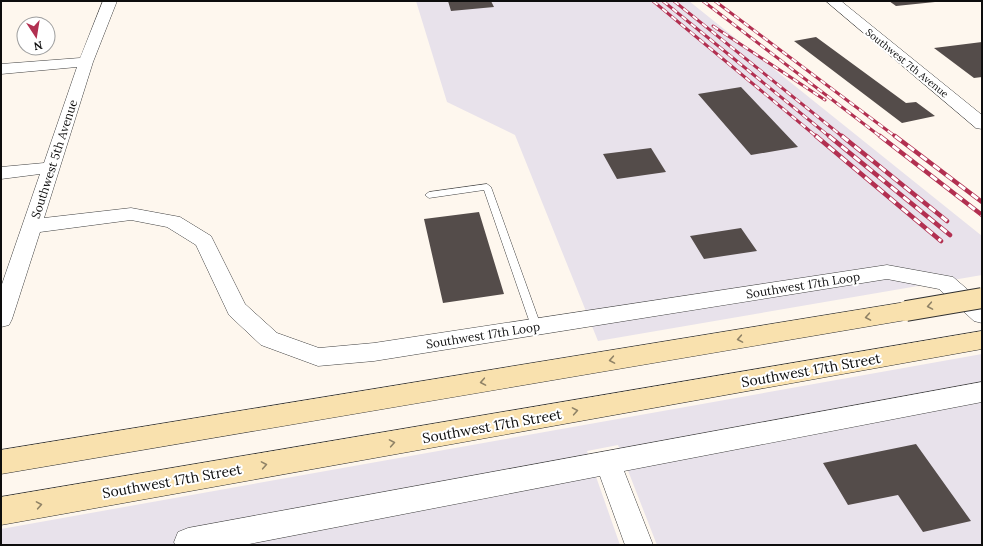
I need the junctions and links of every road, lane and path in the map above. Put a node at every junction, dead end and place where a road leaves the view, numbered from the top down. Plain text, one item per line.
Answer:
1 (110, 1) edge
2 (833, 1) edge
3 (86, 62) junction
4 (1, 69) edge
5 (982, 124) edge
6 (52, 167) junction
7 (1, 173) edge
8 (429, 195) dead end
9 (33, 226) junction
10 (982, 298) edge
11 (982, 315) edge
12 (1, 319) edge
13 (536, 326) junction
14 (982, 340) edge
15 (982, 392) edge
16 (1, 462) edge
17 (608, 464) junction
18 (1, 511) edge
19 (199, 542) edge
20 (639, 545) edge

1 - 3 street, Southwest 5th Avenue
2 - 5 street, Southwest 7th Avenue
3 - 4 street
3 - 6 street, Southwest 5th Avenue
6 - 7 street
6 - 9 street, Southwest 5th Avenue
8 - 13 lane
9 - 12 street, Southwest 5th Avenue
9 - 13 street, Southwest 17th Loop
10 -> 16 main road, bridge
11 - 13 street, Southwest 17th Loop
18 -> 14 main road, Southwest 17th Street
15 - 17 street
17 - 19 street
17 - 20 street

